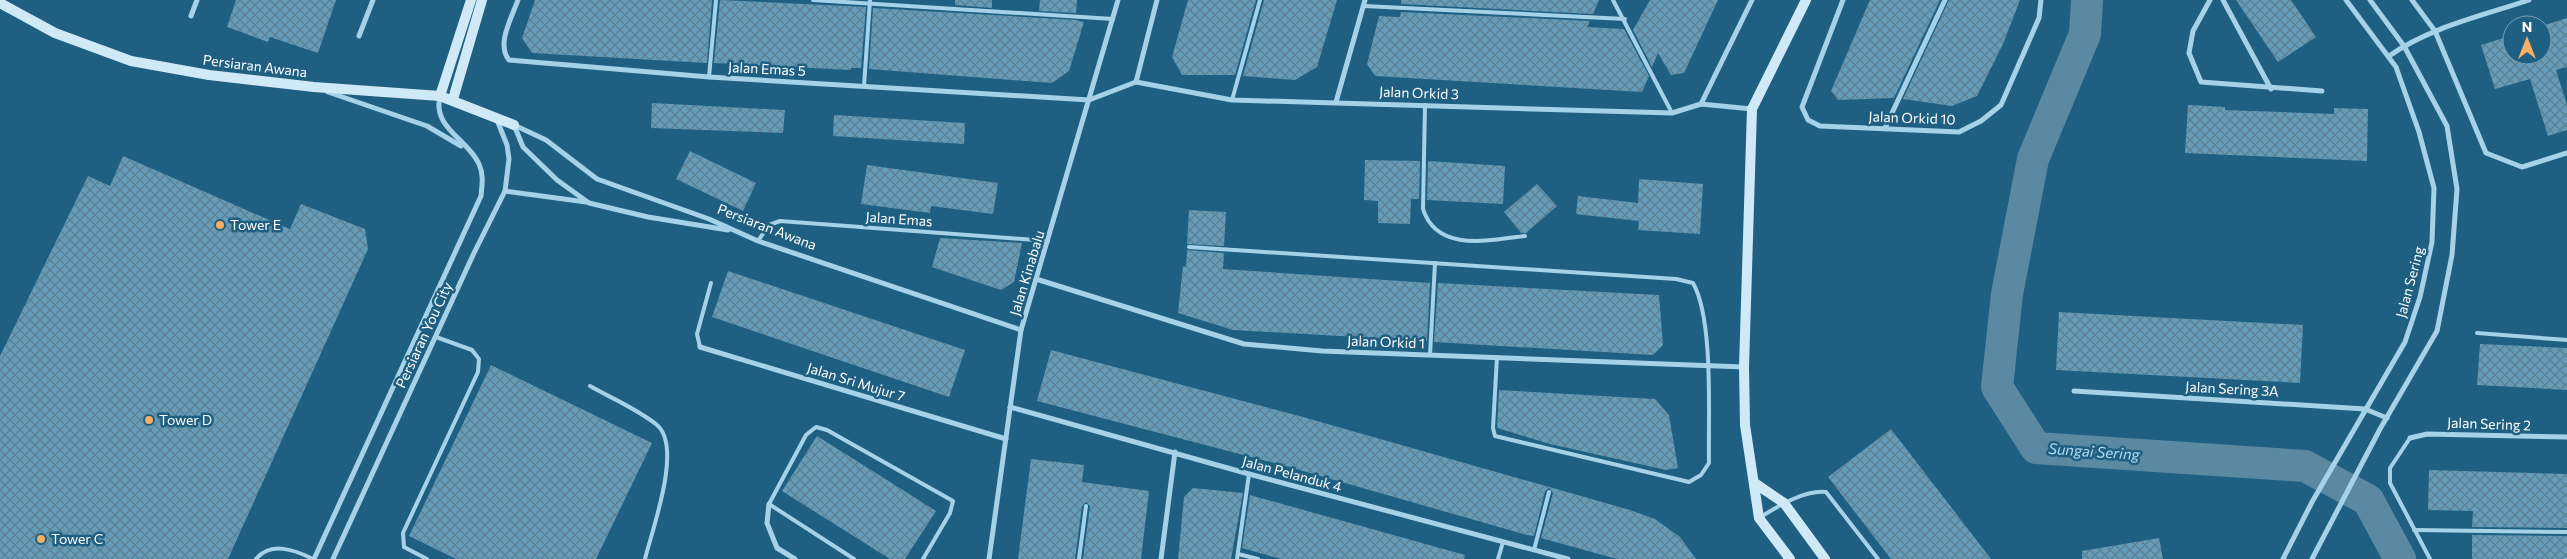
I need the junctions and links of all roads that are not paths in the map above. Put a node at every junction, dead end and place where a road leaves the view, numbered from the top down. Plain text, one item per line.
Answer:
1 (197, 0) edge
2 (373, 0) edge
3 (471, 0) edge
4 (482, 0) edge
5 (518, 0) edge
6 (716, 0) edge
7 (813, 0) edge
8 (1118, 0) edge
9 (1158, 0) edge
10 (1260, 0) edge
11 (1613, 0) edge
12 (1752, 0) edge
13 (1806, 0) edge
14 (1843, 0) edge
15 (1945, 0) edge
16 (2041, 0) edge
17 (2210, 0) edge
18 (2223, 0) edge
19 (2346, 0) edge
20 (2370, 0) edge
21 (2412, 0) edge
22 (2529, 0) edge
23 (869, 1) edge
24 (0, 3) edge
25 (1364, 3) edge
26 (191, 16) dead end
27 (1113, 19) junction
28 (1625, 19) junction
29 (2434, 31) junction
30 (359, 36) dead end
31 (2404, 46) junction
32 (2389, 56) junction
33 (709, 77) junction
34 (1136, 82) junction
35 (864, 86) junction
36 (314, 87) junction
37 (2271, 89) junction
38 (2322, 91) dead end
39 (440, 96) junction
40 (453, 99) junction
41 (1089, 100) junction
42 (1232, 100) junction
43 (1336, 102) junction
44 (1701, 104) junction
45 (1425, 105) junction
46 (1752, 109) junction
47 (1672, 113) junction
48 (496, 117) junction
49 (514, 125) junction
50 (1885, 128) junction
51 (470, 152) junction
52 (2567, 153) edge
53 (505, 191) junction
54 (589, 203) junction
55 (731, 231) junction
56 (1525, 236) dead end
57 (758, 242) junction
58 (1048, 242) junction
59 (1189, 247) dead end
60 (1436, 263) junction
61 (1036, 279) junction
62 (711, 283) dead end
63 (1022, 330) junction
64 (2477, 333) dead end
65 (436, 337) junction
66 (2567, 340) edge
67 (700, 347) joint
68 (1430, 355) junction
69 (1498, 357) junction
70 (1708, 367) junction
71 (1744, 368) junction
72 (590, 386) dead end
73 (2074, 391) dead end
74 (1010, 407) junction
75 (2365, 409) junction
76 (2387, 418) junction
77 (2410, 438) joint
78 (2567, 438) edge
79 (1006, 439) junction
80 (1175, 452) junction
81 (1249, 474) junction
82 (1756, 484) junction
83 (1549, 492) dead end
84 (1784, 503) junction
85 (769, 504) junction
86 (1086, 506) dead end
87 (1759, 518) junction
88 (2414, 530) junction
89 (2567, 532) edge
90 (1503, 542) junction
91 (1534, 550) junction
92 (1238, 554) junction
93 (256, 559) edge
94 (313, 559) edge
95 (333, 559) edge
96 (427, 559) edge
97 (645, 559) edge
98 (795, 559) edge
99 (854, 559) edge
100 (923, 559) edge
101 (989, 559) edge
102 (1079, 559) edge
103 (1161, 559) edge
104 (1237, 559) edge
105 (1258, 559) edge
106 (1498, 559) edge
107 (1568, 559) edge
108 (1790, 559) edge
109 (1825, 559) edge
110 (1878, 559) edge
111 (2282, 559) edge
112 (2312, 559) edge
113 (2430, 559) edge

1 - 26 street
2 - 30 street
3 - 39 street
4 - 40 street
5 - 33 street, Jalan Emas 5
6 - 33 lane
7 - 23 lane
8 - 27 street, Jalan Kinabalu
9 - 34 street
10 - 42 lane
11 - 28 lane
12 - 44 street
13 - 46 street
14 - 50 street, Jalan Orkid 10
15 - 50 street
16 - 50 street, Jalan Orkid 10
17 - 37 street
18 - 37 street
19 - 32 street, Jalan Sering
20 - 31 street
21 - 29 street
22 - 29 street
23 - 27 lane
23 - 35 lane
24 - 36 street, Persiaran Awana
25 - 28 lane
25 - 43 street
27 - 41 street, Jalan Kinabalu
28 - 47 lane
29 - 31 street
29 - 52 street
31 - 32 street
31 - 76 street
32 - 75 street, Jalan Sering
33 - 35 street, Jalan Emas 5
34 - 41 street
34 - 42 street, Jalan Orkid 3
35 - 41 street, Jalan Emas 5
36 - 39 street, Persiaran Awana
36 - 51 street
37 - 38 street
39 - 40 street, Persiaran Awana
39 - 51 street, Persiaran You City
40 - 48 street, Persiaran Awana
41 - 58 street, Jalan Kinabalu
42 - 43 street, Jalan Orkid 3
43 - 45 street, Jalan Orkid 3
44 - 46 street, Jalan Orkid 3
44 - 47 street, Jalan Orkid 3
45 - 47 street, Jalan Orkid 3
45 - 56 lane
46 - 71 street
48 - 49 street, Persiaran Awana
48 - 53 street, Persiaran You City
49 - 54 street, Persiaran Awana
49 - 55 street, Persiaran Awana
51 - 94 street, Persiaran You City
53 - 54 street
53 - 65 street, Persiaran You City
54 - 55 street, Persiaran Awana
55 - 57 street, Persiaran Awana
57 - 58 lane, Jalan Emas
57 - 63 street, Persiaran Awana
58 - 61 street, Jalan Kinabalu
59 - 60 lane
60 - 68 lane
60 - 70 lane
61 - 63 street, Jalan Kinabalu
61 - 68 street, Jalan Orkid 1
62 - 67 lane
63 - 74 street, Jalan Kinabalu
64 - 66 lane
65 - 95 street, Persiaran You City
65 - 96 lane
67 - 79 street, Jalan Sri Mujur 7
68 - 69 street, Jalan Orkid 1
69 - 70 street, Jalan Orkid 1
69 - 70 lane
70 - 71 street, Jalan Orkid 1
71 - 82 street
72 - 97 lane
73 - 75 street, Jalan Sering 3A
74 - 79 street, Jalan Kinabalu
74 - 80 street, Jalan Pelanduk 4
75 - 76 street, Jalan Sering 3A
75 - 111 street, Jalan Sering
76 - 112 street
77 - 78 street, Jalan Sering 2
77 - 88 lane
79 - 101 street, Jalan Kinabalu
80 - 81 street, Jalan Pelanduk 4
80 - 103 street
81 - 90 street, Jalan Pelanduk 4
81 - 92 lane
82 - 84 street
82 - 87 street
83 - 91 lane
84 - 87 lane
84 - 109 street
84 - 110 lane
85 - 98 street
85 - 99 lane
85 - 100 lane
86 - 102 lane
87 - 108 street
88 - 89 lane
88 - 113 lane
90 - 91 street, Jalan Pelanduk 4
90 - 106 lane
91 - 107 street, Jalan Pelanduk 4
92 - 104 lane
92 - 105 lane
93 - 94 lane

